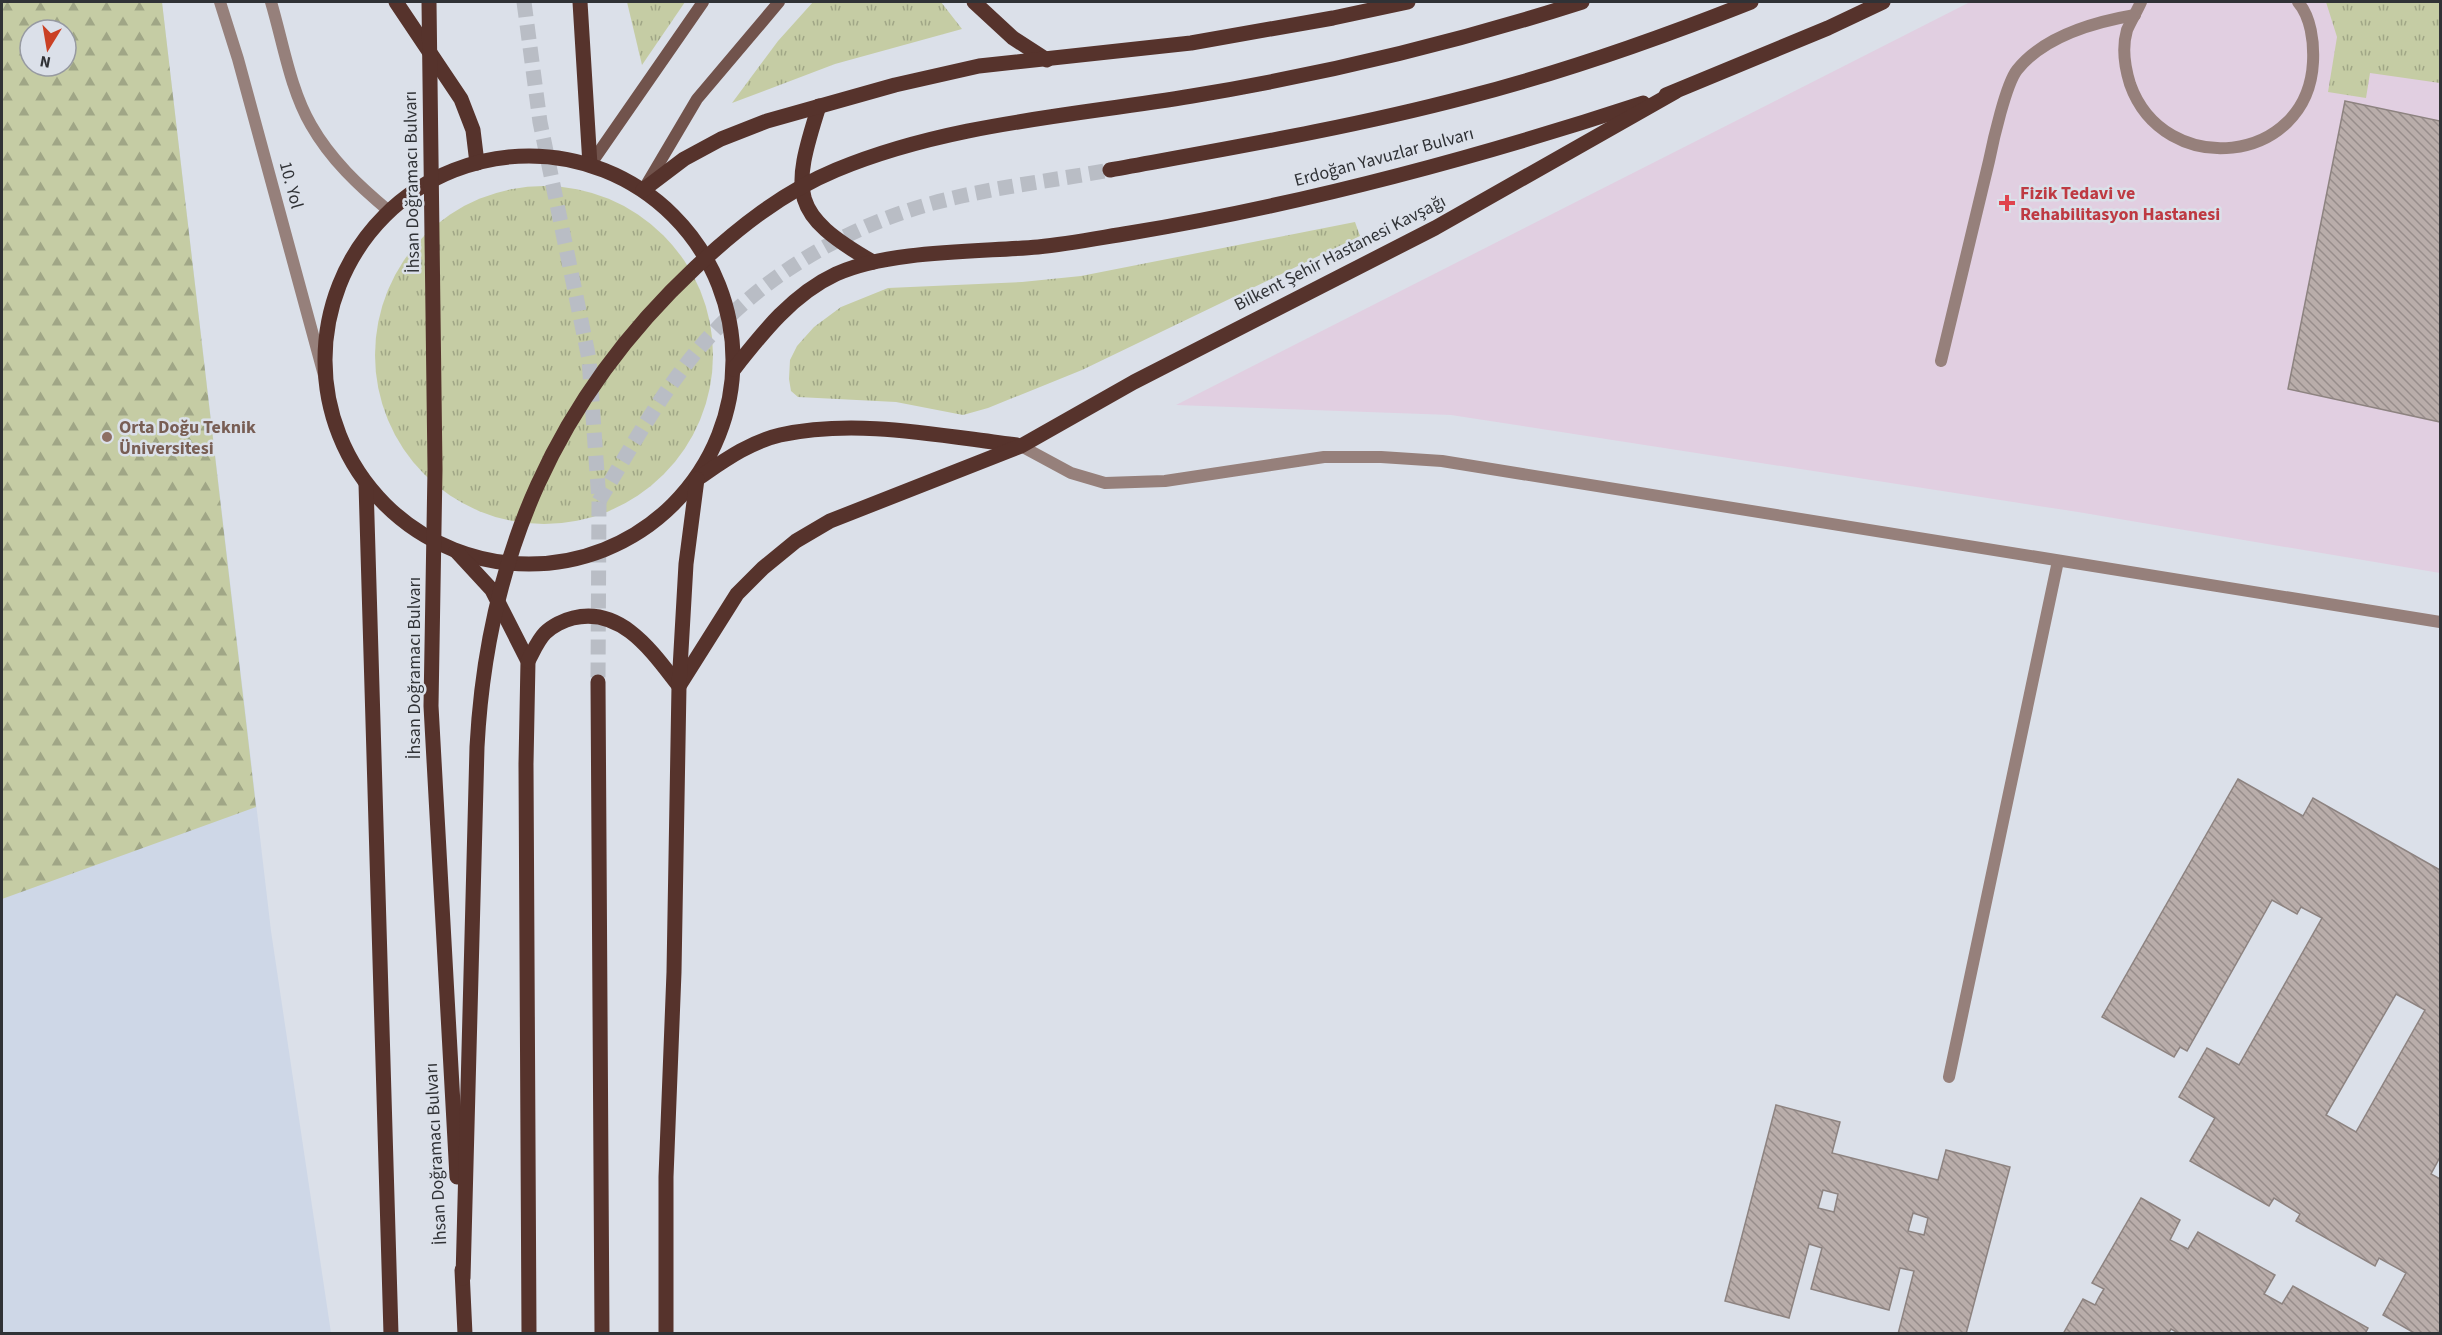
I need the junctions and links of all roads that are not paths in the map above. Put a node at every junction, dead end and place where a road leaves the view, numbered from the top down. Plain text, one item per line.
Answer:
1 (220, 2) edge
2 (271, 2) edge
3 (396, 2) edge
4 (429, 2) edge
5 (580, 2) edge
6 (703, 2) edge
7 (779, 2) edge
8 (974, 2) edge
9 (1408, 2) edge
10 (1582, 2) edge
11 (1751, 2) edge
12 (1882, 2) edge
13 (2141, 2) edge
14 (2298, 2) edge
15 (2134, 15) junction
16 (1047, 60) junction
17 (1675, 92) junction
18 (819, 106) junction
19 (477, 163) junction
20 (590, 165) junction
21 (1110, 170) tunnel mouth
22 (643, 190) junction
23 (389, 211) junction
24 (873, 261) junction
25 (1941, 360) dead end
26 (734, 369) junction
27 (325, 378) junction
28 (1021, 446) junction
29 (697, 478) junction
30 (366, 484) junction
31 (456, 551) junction
32 (2058, 561) junction
33 (2440, 622) edge
34 (528, 661) junction
35 (598, 682) tunnel mouth
36 (680, 687) junction
37 (1949, 1077) dead end
38 (463, 1278) junction
39 (391, 1334) edge
40 (465, 1334) edge
41 (530, 1334) edge
42 (602, 1334) edge
43 (666, 1334) edge

1 - 27 street, 10. Yol
2 - 23 street
3 - 19 main road
4 - 38 main road, İhsan Doğramacı Bulvarı, bridge
5 - 20 main road
6 - 20 main road
7 - 22 main road
8 - 16 main road
9 - 16 main road
10 - 38 main road, bridge
11 - 21 main road, Erdoğan Yavuzlar Bulvarı
12 - 17 main road, Erdoğan Yavuzlar Bulvarı
13 - 15 street
14 - 15 street
15 - 25 street
16 - 18 main road
17 - 24 main road, Erdoğan Yavuzlar Bulvarı
17 - 28 main road, Bilkent Şehir Hastanesi Kavşağı
18 - 22 main road
18 - 24 main road
19 - 20 main road
19 - 23 main road
20 - 22 main road
22 - 26 main road
23 - 27 main road
24 - 26 main road, Erdoğan Yavuzlar Bulvarı
26 - 29 main road
27 - 30 main road
28 - 29 main road
28 - 32 street
28 - 36 main road, Bilkent Şehir Hastanesi Kavşağı
29 - 31 main road
29 - 36 main road
30 - 31 main road
30 - 39 main road
31 - 34 main road
32 - 33 street
32 - 37 street
34 - 36 main road
34 - 41 main road
35 - 42 main road
36 - 43 main road
38 - 40 main road, İhsan Doğramacı Bulvarı, bridge

